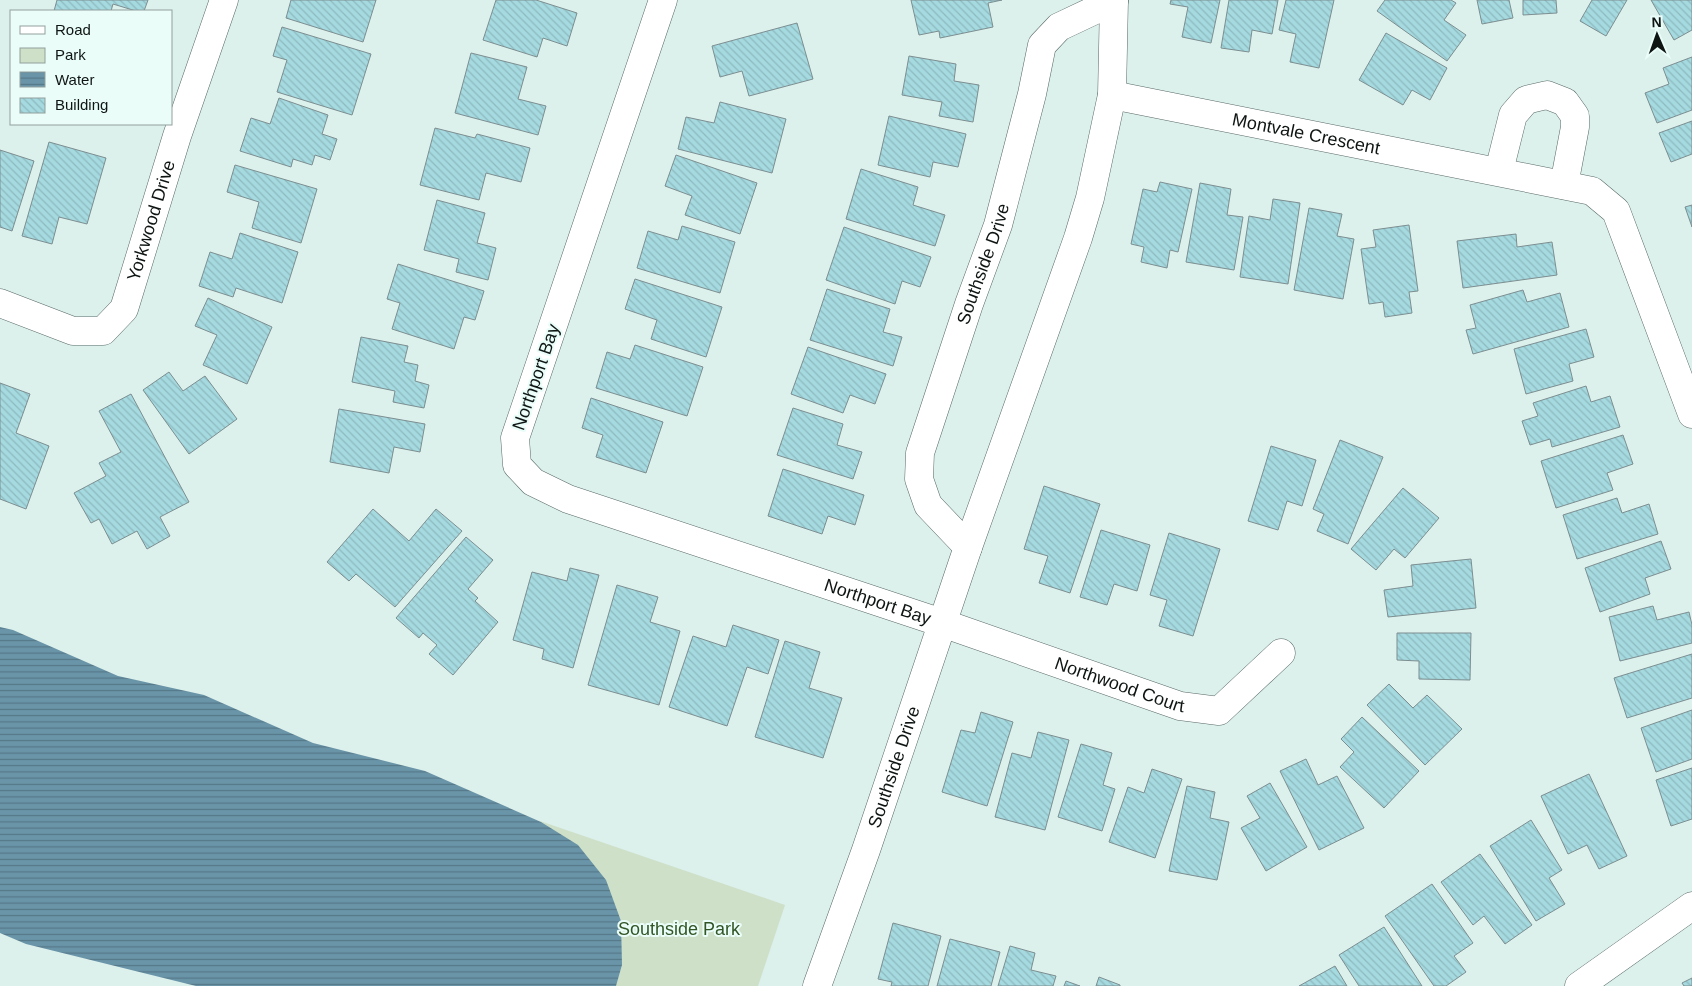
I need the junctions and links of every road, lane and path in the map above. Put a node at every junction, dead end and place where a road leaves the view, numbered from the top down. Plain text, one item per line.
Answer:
1 (224, 0) edge
2 (663, 0) edge
3 (1114, 0) edge
4 (1112, 95) junction
5 (1499, 172) junction
6 (1564, 185) junction
7 (0, 304) edge
8 (1692, 414) edge
9 (968, 546) junction
10 (942, 623) junction
11 (1282, 653) dead end
12 (1692, 906) edge
13 (817, 986) edge
14 (1579, 986) edge

1 - 7 street, Yorkwood Drive
2 - 10 street, Northport Bay
3 - 4 street, Southside Drive
3 - 9 street, Southside Drive
4 - 5 street, Montvale Crescent
4 - 9 street, Southside Drive
5 - 6 street, Montvale Crescent
5 - 6 street
6 - 8 street, Montvale Crescent
9 - 10 street, Southside Drive
10 - 11 street, Northwood Court
10 - 13 street, Southside Drive
12 - 14 street

